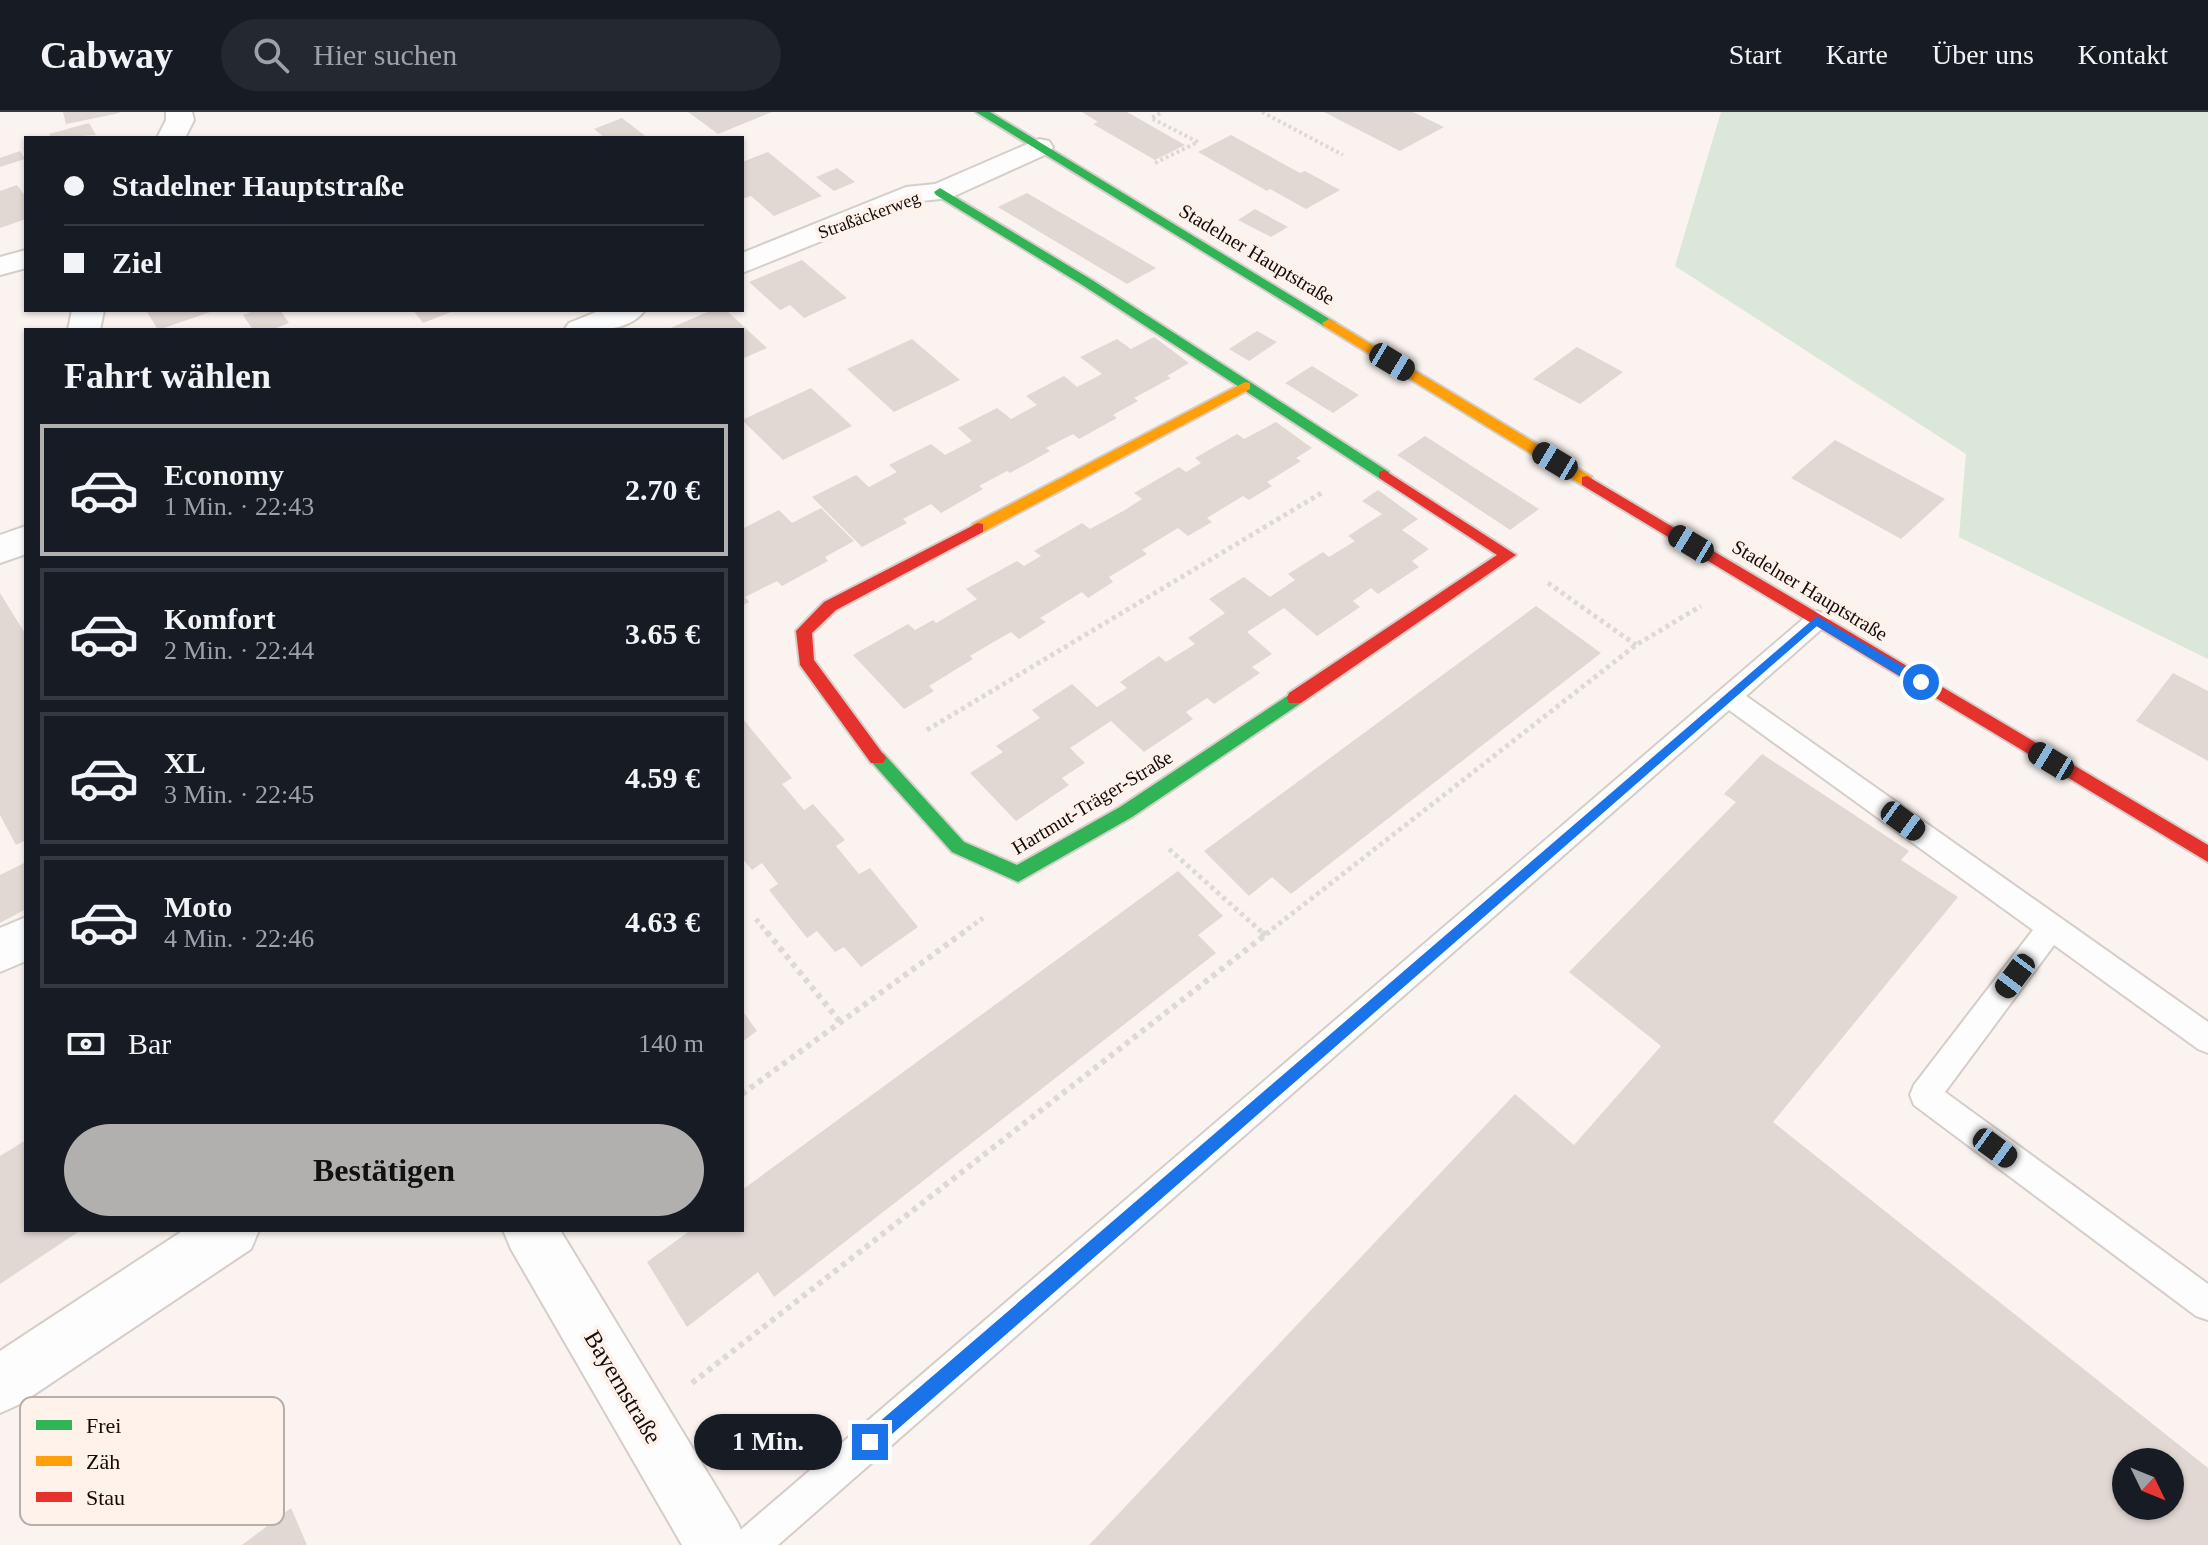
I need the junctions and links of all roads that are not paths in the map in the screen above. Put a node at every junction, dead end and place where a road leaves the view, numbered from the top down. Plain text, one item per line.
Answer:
1 (179, 112) edge
2 (982, 112) edge
3 (172, 136) edge
4 (1039, 147) junction
5 (940, 192) junction
6 (24, 260) edge
7 (744, 263) edge
8 (0, 266) edge
9 (624, 312) edge
10 (585, 328) edge
11 (1245, 386) junction
12 (24, 540) edge
13 (0, 550) edge
14 (1817, 620) junction
15 (1729, 697) junction
16 (2208, 854) edge
17 (2051, 928) junction
18 (24, 939) edge
19 (0, 951) edge
20 (2208, 1039) edge
21 (229, 1232) edge
22 (531, 1232) edge
23 (2208, 1304) edge
24 (0, 1384) edge
25 (716, 1545) edge
26 (751, 1545) edge

1 - 3 street
2 - 4 street, Stadelner Hauptstraße
4 - 5 street, Straßäckerweg
4 - 14 street, Stadelner Hauptstraße
5 - 7 street, Straßäckerweg
5 - 11 street
6 - 8 street
9 - 10 street
11 - 11 street, Hartmut-Träger-Straße
12 - 13 street
14 - 15 lane
14 - 16 street, Stadelner Hauptstraße
15 - 17 lane
15 - 26 lane
17 - 20 lane
17 - 23 lane
18 - 19 street
21 - 24 street
22 - 25 street, Bayernstraße

